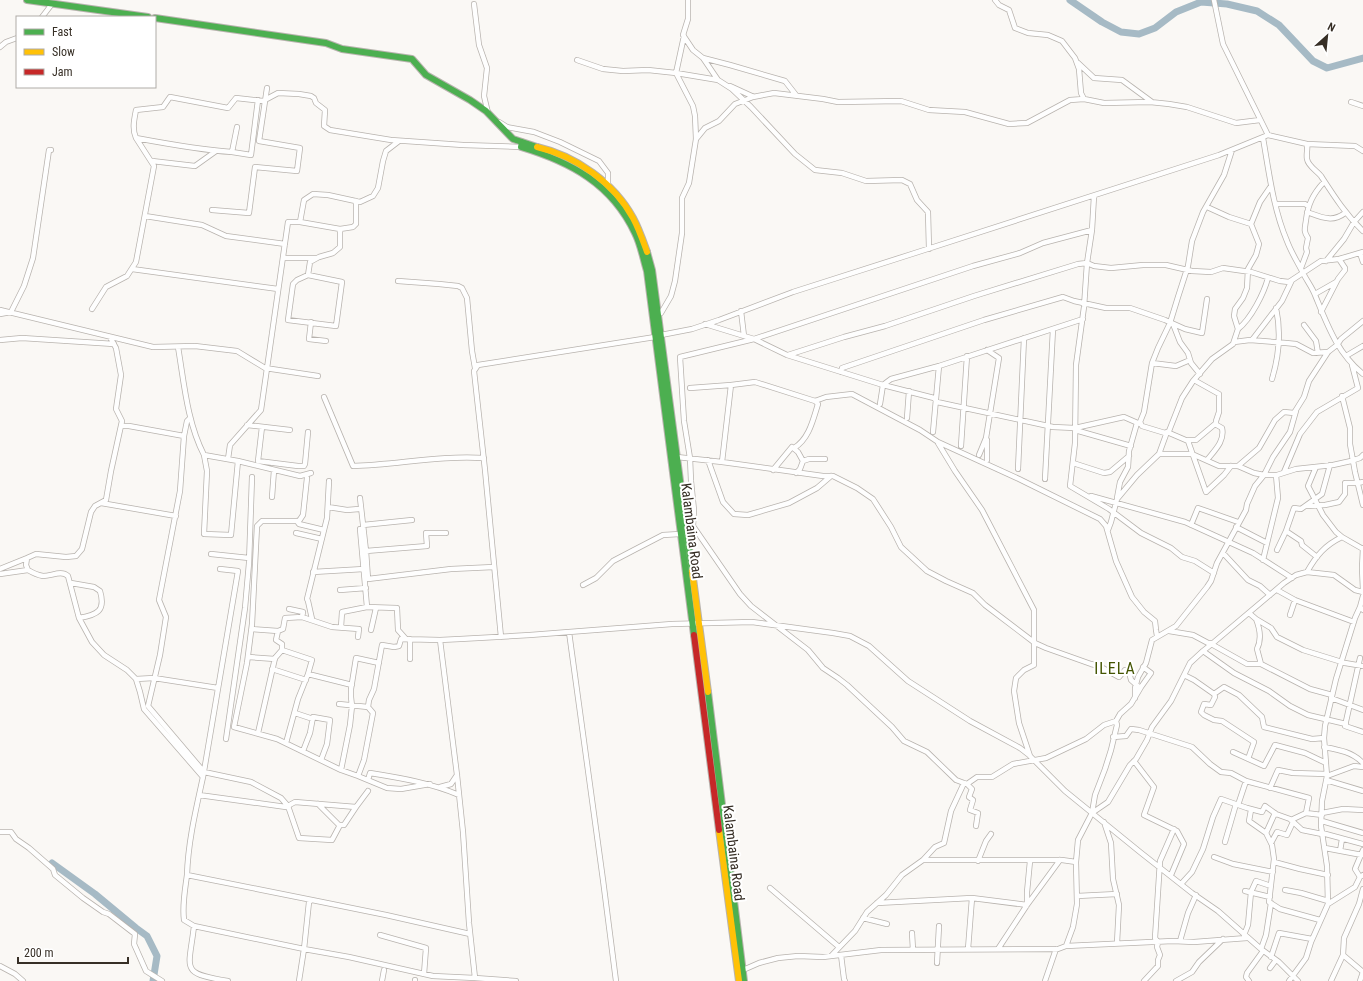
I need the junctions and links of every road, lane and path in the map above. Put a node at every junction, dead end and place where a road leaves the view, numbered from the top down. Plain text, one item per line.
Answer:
1 (28, 0) edge
2 (688, 0) edge
3 (995, 0) edge
4 (1214, 0) edge
5 (52, 4) junction
6 (474, 4) dead end
7 (43, 16) edge
8 (141, 16) edge
9 (156, 18) edge
10 (684, 36) junction
11 (16, 38) edge
12 (0, 47) edge
13 (702, 58) junction
14 (577, 60) dead end
15 (1077, 62) junction
16 (676, 73) junction
17 (718, 80) junction
18 (726, 85) junction
19 (267, 88) dead end
20 (796, 95) junction
21 (754, 97) junction
22 (1084, 98) junction
23 (265, 99) junction
24 (258, 100) junction
25 (744, 100) junction
26 (1152, 102) junction
27 (1351, 102) dead end
28 (1363, 106) edge
29 (488, 113) junction
30 (496, 120) junction
31 (1260, 120) junction
32 (237, 127) dead end
33 (1265, 136) junction
34 (136, 138) junction
35 (696, 139) junction
36 (399, 140) junction
37 (522, 144) junction
38 (1307, 144) junction
39 (51, 150) dead end
40 (1232, 150) junction
41 (216, 151) junction
42 (1363, 151) edge
43 (232, 152) junction
44 (152, 161) junction
45 (1324, 182) junction
46 (608, 185) junction
47 (1271, 186) junction
48 (1094, 196) junction
49 (356, 201) junction
50 (1276, 204) junction
51 (1308, 206) junction
52 (1207, 207) junction
53 (212, 210) dead end
54 (1306, 212) junction
55 (1363, 212) edge
56 (1345, 213) junction
57 (145, 216) junction
58 (300, 222) junction
59 (1354, 222) junction
60 (1251, 224) junction
61 (340, 229) junction
62 (1092, 230) junction
63 (1363, 231) edge
64 (285, 244) junction
65 (929, 249) junction
66 (1362, 252) edge
67 (283, 258) junction
68 (317, 258) junction
69 (1339, 259) junction
70 (1326, 261) junction
71 (1363, 262) edge
72 (1087, 263) junction
73 (132, 269) junction
74 (1186, 270) junction
75 (1302, 271) junction
76 (1248, 272) junction
77 (308, 275) junction
78 (1268, 278) junction
79 (1292, 280) junction
80 (1337, 281) junction
81 (398, 282) dead end
82 (278, 289) junction
83 (1315, 294) junction
84 (1207, 299) dead end
85 (1084, 304) junction
86 (1276, 308) junction
87 (92, 309) dead end
88 (0, 310) edge
89 (11, 312) junction
90 (741, 312) junction
91 (1321, 312) junction
92 (0, 314) edge
93 (655, 314) junction
94 (1082, 319) junction
95 (1363, 321) edge
96 (311, 322) junction
97 (1171, 323) junction
98 (705, 324) junction
99 (1304, 325) dead end
100 (1053, 328) junction
101 (1238, 329) junction
102 (658, 336) junction
103 (744, 336) junction
104 (110, 337) junction
105 (1024, 338) junction
106 (754, 339) junction
107 (0, 340) edge
108 (1252, 340) junction
109 (326, 341) dead end
110 (1234, 342) junction
111 (1278, 342) junction
112 (114, 344) junction
113 (1337, 345) junction
114 (1363, 346) edge
115 (178, 347) junction
116 (987, 350) junction
117 (1328, 352) junction
118 (1318, 353) junction
119 (787, 355) junction
120 (968, 356) junction
121 (1346, 356) junction
122 (1190, 360) junction
123 (1152, 363) junction
124 (1352, 364) junction
125 (939, 366) junction
126 (475, 368) junction
127 (267, 369) junction
128 (841, 372) junction
129 (1200, 374) junction
130 (1363, 374) edge
131 (318, 376) dead end
132 (1272, 379) dead end
133 (1194, 380) junction
134 (731, 385) junction
135 (883, 385) junction
136 (690, 388) dead end
137 (909, 392) junction
138 (1342, 396) junction
139 (324, 397) dead end
140 (815, 401) junction
141 (937, 402) junction
142 (880, 404) dead end
143 (963, 407) junction
144 (1296, 411) junction
145 (991, 413) junction
146 (190, 418) junction
147 (907, 418) dead end
148 (1021, 419) junction
149 (1138, 424) junction
150 (247, 425) junction
151 (1216, 425) junction
152 (121, 426) junction
153 (1049, 426) junction
154 (262, 427) junction
155 (1075, 429) junction
156 (290, 430) dead end
157 (308, 432) dead end
158 (934, 432) dead end
159 (1167, 432) junction
160 (184, 436) junction
161 (986, 438) junction
162 (1187, 440) junction
163 (938, 442) junction
164 (961, 446) dead end
165 (1131, 446) junction
166 (794, 448) junction
167 (1159, 454) junction
168 (204, 455) junction
169 (979, 455) dead end
170 (1194, 455) junction
171 (1129, 456) junction
172 (1362, 456) edge
173 (677, 457) junction
174 (484, 458) junction
175 (690, 458) junction
176 (228, 459) junction
177 (825, 459) dead end
178 (708, 460) junction
179 (987, 460) dead end
180 (1207, 460) junction
181 (1354, 460) junction
182 (238, 461) junction
183 (803, 461) junction
184 (722, 462) junction
185 (1073, 463) junction
186 (1330, 465) junction
187 (1231, 466) junction
188 (1238, 466) junction
189 (1316, 467) junction
190 (1018, 469) dead end
191 (274, 470) junction
192 (774, 470) junction
193 (1284, 472) junction
194 (311, 473) dead end
195 (796, 473) junction
196 (1264, 475) junction
197 (1276, 475) junction
198 (832, 476) junction
199 (252, 477) dead end
200 (306, 478) dead end
201 (1045, 479) dead end
202 (329, 481) dead end
203 (1363, 482) edge
204 (1358, 483) junction
205 (1084, 494) junction
206 (272, 497) dead end
207 (1315, 499) junction
208 (1117, 501) junction
209 (101, 503) junction
210 (1318, 505) junction
211 (1363, 505) edge
212 (1306, 506) junction
213 (328, 507) junction
214 (358, 509) junction
215 (1114, 513) junction
216 (176, 516) junction
217 (412, 520) dead end
218 (297, 521) junction
219 (686, 524) junction
220 (1237, 524) junction
221 (363, 525) junction
222 (1191, 525) junction
223 (693, 526) junction
224 (324, 530) junction
225 (1108, 530) junction
226 (1286, 531) junction
227 (296, 533) dead end
228 (446, 533) dead end
229 (680, 534) junction
230 (1342, 538) junction
231 (322, 539) junction
232 (1229, 542) junction
233 (1267, 543) junction
234 (1363, 549) edge
235 (1277, 550) dead end
236 (366, 551) junction
237 (1222, 553) junction
238 (211, 554) dead end
239 (1317, 557) junction
240 (27, 558) junction
241 (249, 558) junction
242 (1263, 560) junction
243 (494, 567) junction
244 (0, 569) edge
245 (220, 569) dead end
246 (364, 569) junction
247 (28, 570) junction
248 (313, 572) junction
249 (1307, 572) junction
250 (1214, 573) junction
251 (0, 574) edge
252 (1292, 578) junction
253 (71, 583) junction
254 (583, 585) dead end
255 (366, 588) junction
256 (340, 590) dead end
257 (1277, 590) junction
258 (1363, 591) edge
259 (1270, 595) junction
260 (1363, 596) edge
261 (1295, 600) junction
262 (367, 607) junction
263 (376, 608) junction
264 (1362, 608) edge
265 (289, 609) dead end
266 (1250, 613) junction
267 (1290, 615) dead end
268 (302, 617) junction
269 (79, 618) junction
270 (312, 619) junction
271 (1256, 619) junction
272 (1354, 622) junction
273 (699, 623) junction
274 (692, 624) junction
275 (774, 624) junction
276 (341, 627) junction
277 (252, 629) junction
278 (371, 630) dead end
279 (278, 631) junction
280 (1169, 631) junction
281 (569, 632) junction
282 (1158, 636) junction
283 (358, 637) dead end
284 (501, 637) junction
285 (408, 639) junction
286 (440, 640) junction
287 (1035, 643) junction
288 (1213, 643) junction
289 (282, 650) junction
290 (1204, 652) junction
291 (248, 657) junction
292 (1360, 658) dead end
293 (275, 659) junction
294 (410, 659) dead end
295 (1342, 661) junction
296 (379, 663) junction
297 (1261, 664) junction
298 (1361, 665) edge
299 (1143, 667) junction
300 (272, 669) junction
301 (308, 674) junction
302 (1184, 675) junction
303 (154, 678) junction
304 (136, 679) junction
305 (306, 680) junction
306 (352, 685) junction
307 (1138, 687) junction
308 (218, 688) junction
309 (1214, 694) junction
310 (1332, 697) junction
311 (339, 704) dead end
312 (352, 705) junction
313 (1350, 706) junction
314 (368, 707) junction
315 (1363, 710) edge
316 (294, 713) junction
317 (313, 719) junction
318 (1326, 720) junction
319 (1116, 721) junction
320 (1346, 724) junction
321 (1363, 732) edge
322 (258, 733) junction
323 (1150, 734) junction
324 (1113, 737) junction
325 (1324, 738) junction
326 (226, 739) dead end
327 (286, 743) junction
328 (1324, 747) junction
329 (303, 751) junction
330 (1233, 752) dead end
331 (1030, 756) junction
332 (1248, 759) junction
333 (322, 760) junction
334 (1035, 760) junction
335 (1134, 761) junction
336 (1326, 763) junction
337 (1363, 763) edge
338 (1363, 767) edge
339 (341, 770) junction
340 (203, 774) junction
341 (457, 775) junction
342 (358, 776) junction
343 (1326, 777) junction
344 (368, 780) junction
345 (1246, 781) junction
346 (966, 783) junction
347 (430, 784) junction
348 (439, 787) junction
349 (1270, 788) junction
350 (368, 791) dead end
351 (1363, 791) edge
352 (199, 795) junction
353 (459, 795) junction
354 (318, 804) junction
355 (1237, 805) junction
356 (288, 806) junction
357 (356, 807) junction
358 (1251, 810) junction
359 (1363, 810) edge
360 (1092, 813) junction
361 (1276, 813) junction
362 (1306, 813) junction
363 (1322, 816) junction
364 (1292, 821) junction
365 (1104, 822) junction
366 (340, 825) junction
367 (976, 826) dead end
368 (1174, 829) junction
369 (0, 832) edge
370 (1266, 833) junction
371 (1363, 833) edge
372 (991, 834) dead end
373 (1322, 834) junction
374 (1342, 839) junction
375 (1225, 842) dead end
376 (1271, 843) junction
377 (1363, 844) edge
378 (1325, 848) junction
379 (1340, 851) junction
380 (1362, 852) edge
381 (1214, 857) dead end
382 (924, 860) junction
383 (1030, 860) junction
384 (1060, 860) junction
385 (978, 861) junction
386 (1076, 862) junction
387 (1274, 862) junction
388 (1160, 866) junction
389 (1273, 872) junction
390 (1328, 874) junction
391 (187, 875) junction
392 (1171, 875) junction
393 (1361, 876) edge
394 (1181, 884) junction
395 (1271, 886) junction
396 (770, 888) dead end
397 (1363, 889) edge
398 (1285, 890) dead end
399 (1245, 891) dead end
400 (1251, 893) junction
401 (1117, 894) junction
402 (1196, 895) junction
403 (1077, 896) junction
404 (1270, 897) junction
405 (972, 898) junction
406 (312, 900) junction
407 (1328, 902) junction
408 (877, 903) junction
409 (1271, 903) junction
410 (1027, 905) junction
411 (863, 918) junction
412 (1320, 920) junction
413 (887, 924) dead end
414 (194, 926) junction
415 (939, 926) dead end
416 (912, 933) dead end
417 (470, 934) junction
418 (380, 936) dead end
419 (1246, 937) junction
420 (1223, 939) junction
421 (1312, 939) junction
422 (1180, 941) junction
423 (1158, 942) junction
424 (1118, 943) junction
425 (1066, 946) junction
426 (839, 947) junction
427 (304, 949) junction
428 (968, 949) junction
429 (998, 949) junction
430 (1056, 949) junction
431 (913, 950) junction
432 (938, 950) junction
433 (1262, 950) junction
434 (841, 955) junction
435 (1343, 955) junction
436 (831, 956) junction
437 (1271, 956) junction
438 (1276, 960) junction
439 (937, 963) dead end
440 (0, 966) edge
441 (1270, 968) dead end
442 (384, 970) dead end
443 (743, 970) junction
444 (1363, 973) edge
445 (424, 974) junction
446 (1292, 976) junction
447 (475, 978) junction
448 (23, 981) edge
449 (162, 981) edge
450 (228, 981) edge
451 (299, 981) edge
452 (382, 981) edge
453 (516, 981) edge
454 (616, 981) edge
455 (739, 981) edge
456 (744, 981) edge
457 (845, 981) edge
458 (1045, 981) edge
459 (1144, 981) edge
460 (1176, 981) edge
461 (1249, 981) edge
462 (1289, 981) edge
463 (1298, 981) edge
464 (1331, 981) edge
465 (1360, 981) edge

1 - 5 main road
2 - 10 street
3 - 15 street
4 - 31 street
5 - 7 street
5 - 8 main road
6 - 29 street
9 - 29 main road
10 - 13 street
10 - 16 street
11 - 12 street
13 - 17 street
13 - 20 street
14 - 16 street
15 - 22 street
15 - 26 street
16 - 17 street
16 - 35 street
17 - 18 street
18 - 21 street
18 - 25 street
19 - 23 street
20 - 21 street
20 - 22 street
21 - 25 street
22 - 26 street
23 - 24 street
23 - 36 street
23 - 53 street
24 - 34 street
24 - 43 street
25 - 35 street
25 - 65 street
26 - 31 street
27 - 28 street
29 - 30 main road
30 - 37 main road
30 - 46 street
31 - 33 street
32 - 43 street
33 - 38 street
33 - 40 street
33 - 47 street
34 - 41 street
34 - 44 street
35 - 93 street
36 - 37 street
36 - 49 street
37 - 46 main road
37 - 93 main road, Kalambaina Road
38 - 42 street
38 - 45 street
39 - 89 street
40 - 48 street
40 - 52 street
41 - 43 street
41 - 44 street
44 - 57 street
45 - 51 street
45 - 56 street
46 - 93 main road
47 - 50 street
47 - 60 street
48 - 62 street
48 - 65 street
49 - 58 street
49 - 61 street
50 - 51 street
50 - 75 street
51 - 54 street
52 - 60 street
52 - 74 street
54 - 56 street
54 - 75 street
55 - 59 street
56 - 59 street
57 - 64 street
57 - 73 street
58 - 61 street
58 - 64 street
59 - 63 street
59 - 70 street
60 - 76 street
61 - 68 street
62 - 72 street
62 - 106 street
64 - 67 street
65 - 90 street
66 - 69 street
66 - 71 street
67 - 68 street
67 - 82 street
68 - 77 street
69 - 70 street
69 - 80 street
70 - 75 street
72 - 74 street
72 - 85 street
72 - 119 street
73 - 82 street
73 - 87 street
74 - 76 street
74 - 97 street
75 - 79 street
75 - 83 street
76 - 78 street
76 - 101 street
77 - 96 street
77 - 96 street
78 - 79 street
78 - 101 street
79 - 86 street
80 - 83 street
80 - 91 street
81 - 126 street
82 - 127 street
83 - 91 street
84 - 97 street
85 - 94 street
85 - 97 street
85 - 128 street
86 - 108 street
86 - 111 street
88 - 89 street
89 - 92 street
89 - 104 street
90 - 98 street
90 - 103 street
91 - 113 street
93 - 102 main road, Kalambaina Road
94 - 100 street
94 - 155 street
95 - 113 street
96 - 109 street
97 - 122 street
97 - 123 street
98 - 102 street
98 - 103 street
99 - 118 street
100 - 105 street
100 - 153 street
101 - 110 street
102 - 126 street
102 - 173 main road
102 - 229 main road, Kalambaina Road
103 - 106 street
104 - 112 street
104 - 115 street
105 - 116 street
105 - 148 street
106 - 119 street
106 - 175 street
107 - 112 street
108 - 110 street
108 - 111 street
110 - 129 street
111 - 118 street
111 - 132 street
112 - 152 street
113 - 117 street
113 - 121 street
114 - 121 street
115 - 127 street
115 - 146 street
116 - 120 street
116 - 145 street
117 - 118 street
117 - 144 street
119 - 128 street
120 - 125 street
120 - 143 street
121 - 124 street
122 - 123 street
122 - 129 street
123 - 149 street
124 - 130 street
124 - 138 street
125 - 135 street
125 - 141 street
126 - 174 street
127 - 131 street
127 - 150 street
128 - 135 street
129 - 133 street
133 - 151 street
133 - 159 street
134 - 136 street
134 - 140 street
134 - 184 street
135 - 137 street
135 - 142 street
137 - 141 street
137 - 147 street
138 - 181 street
138 - 193 street
139 - 174 street
140 - 163 street
140 - 166 street
141 - 143 street
141 - 158 street
143 - 145 street
143 - 164 street
144 - 188 street
144 - 196 street
145 - 148 street
145 - 161 street
146 - 160 street
146 - 168 street
148 - 153 street
148 - 190 street
149 - 155 street
149 - 159 street
149 - 165 street
150 - 154 street
150 - 176 street
151 - 162 street
151 - 180 street
152 - 160 street
152 - 209 street
153 - 155 street
153 - 201 street
154 - 156 street
154 - 157 street
155 - 165 street
155 - 185 street
159 - 162 street
159 - 167 street
160 - 216 street
161 - 169 street
161 - 179 street
162 - 170 street
163 - 225 street
163 - 287 street
165 - 171 street
166 - 183 street
166 - 192 street
167 - 170 street
167 - 208 street
168 - 176 street
168 - 182 street
170 - 180 street
170 - 187 street
171 - 185 street
171 - 208 street
172 - 181 street
173 - 175 street
173 - 219 main road
174 - 243 street
175 - 178 street
175 - 223 street
176 - 182 street
177 - 183 street
178 - 184 street
178 - 198 street
180 - 187 street
181 - 186 street
181 - 204 street
182 - 191 street
183 - 195 street
184 - 192 street
185 - 205 street
186 - 189 street
186 - 207 street
187 - 188 street
188 - 196 street
189 - 193 street
189 - 207 street
191 - 194 street
191 - 206 street
192 - 195 street
193 - 197 street
195 - 198 street
196 - 197 street
196 - 220 street
197 - 233 street
198 - 287 street
199 - 241 street
200 - 218 street
202 - 213 street
203 - 204 street
204 - 210 street
204 - 211 street
205 - 208 street
205 - 215 street
207 - 210 street
207 - 212 street
208 - 215 street
208 - 222 street
209 - 216 street
209 - 240 street
210 - 212 street
210 - 230 street
212 - 226 street
213 - 214 street
213 - 224 street
214 - 221 street
214 - 246 street
215 - 225 street
215 - 250 street
216 - 303 street
217 - 221 street
218 - 224 street
218 - 277 street
219 - 223 street
219 - 273 main road
220 - 222 street
220 - 232 street
220 - 233 street
221 - 236 street
222 - 232 street
223 - 275 street
224 - 231 street
225 - 282 street
226 - 235 street
226 - 239 street
227 - 231 street
228 - 236 street
229 - 254 street
229 - 274 main road, Kalambaina Road
230 - 234 street
230 - 239 street
231 - 248 street
232 - 237 street
232 - 242 street
233 - 242 street
234 - 258 street
236 - 243 street
237 - 250 street
237 - 259 street
238 - 241 street
239 - 249 street
240 - 244 street
240 - 247 street
241 - 326 street
242 - 252 street
243 - 284 street
245 - 308 street
246 - 248 street
246 - 255 street
247 - 251 street
247 - 253 street
248 - 270 street
249 - 252 street
249 - 258 street
250 - 280 street
252 - 257 street
253 - 269 street
253 - 269 street
255 - 256 street
255 - 262 street
257 - 259 street
257 - 261 street
259 - 266 street
260 - 264 street
261 - 267 street
261 - 272 street
262 - 263 street
262 - 276 street
263 - 278 street
263 - 285 street
264 - 272 street
265 - 268 street
266 - 271 street
266 - 288 street
268 - 270 street
268 - 279 street
269 - 304 street
270 - 276 street
271 - 295 street
271 - 297 street
272 - 295 street
273 - 274 street
273 - 275 street
273 - 443 main road
274 - 281 street
274 - 455 main road, Kalambaina Road
275 - 331 street
275 - 346 street
276 - 283 street
277 - 279 street
277 - 291 street
279 - 289 street
280 - 282 street
280 - 288 street
281 - 284 street
281 - 454 street
282 - 299 street
284 - 286 street
285 - 286 street
285 - 294 street
285 - 296 street
286 - 341 street
287 - 307 street
287 - 331 street
288 - 290 street
288 - 297 street
289 - 293 street
289 - 301 street
290 - 302 street
290 - 318 street
291 - 293 street
291 - 322 street
292 - 298 street
293 - 300 street
295 - 298 street
295 - 310 street
296 - 306 street
296 - 314 street
297 - 310 street
298 - 313 street
299 - 307 street
299 - 307 street
300 - 305 street
300 - 322 street
301 - 305 street
301 - 306 street
302 - 309 street
302 - 323 street
303 - 304 street
303 - 308 street
303 - 340 street
304 - 340 street
305 - 316 street
306 - 312 street
307 - 319 street
308 - 340 street
309 - 325 street
309 - 332 street
310 - 313 street
310 - 318 street
311 - 312 street
312 - 314 street
312 - 339 street
313 - 315 street
313 - 320 street
314 - 342 street
316 - 317 street
316 - 327 street
317 - 329 street
317 - 333 street
318 - 320 street
318 - 325 street
319 - 324 street
319 - 334 street
320 - 321 street
322 - 327 street
323 - 324 street
323 - 335 street
323 - 345 street
324 - 360 street
325 - 328 street
327 - 329 street
328 - 336 street
328 - 337 street
329 - 333 street
330 - 332 street
331 - 334 street
332 - 336 street
333 - 339 street
334 - 346 street
334 - 360 street
335 - 360 street
335 - 368 street
336 - 343 street
338 - 343 street
339 - 342 street
340 - 352 street
340 - 356 street
341 - 348 street
341 - 353 street
342 - 344 street
343 - 349 street
343 - 351 street
343 - 363 street
344 - 347 street
344 - 347 street
345 - 349 street
345 - 355 street
346 - 367 street
346 - 382 street
347 - 348 street
348 - 353 street
349 - 362 street
350 - 357 street
352 - 356 street
352 - 391 street
353 - 417 street
354 - 356 street
354 - 357 street
354 - 366 street
355 - 358 street
355 - 375 street
355 - 394 street
356 - 366 street
357 - 366 street
358 - 361 street
358 - 370 street
359 - 363 street
360 - 365 street
360 - 386 street
361 - 364 street
361 - 370 street
362 - 363 street
362 - 364 street
363 - 371 street
363 - 373 street
364 - 373 street
364 - 376 street
365 - 388 street
365 - 401 street
368 - 388 street
368 - 392 street
369 - 449 street
370 - 376 street
372 - 385 street
373 - 374 street
373 - 378 street
374 - 377 street
374 - 379 street
376 - 387 street
378 - 379 street
378 - 390 street
379 - 380 street
380 - 393 street
381 - 389 street
382 - 385 street
382 - 408 street
383 - 384 street
383 - 385 street
383 - 410 street
384 - 386 street
384 - 410 street
386 - 403 street
387 - 389 street
387 - 390 street
388 - 392 street
388 - 423 street
389 - 395 street
390 - 407 street
391 - 406 street
391 - 414 street
392 - 394 street
393 - 407 street
394 - 402 street
395 - 400 street
395 - 404 street
396 - 426 street
397 - 435 street
398 - 407 street
399 - 400 street
400 - 404 street
400 - 419 street
401 - 403 street
401 - 424 street
402 - 419 street
402 - 422 street
403 - 425 street
404 - 409 street
405 - 408 street
405 - 410 street
405 - 428 street
406 - 417 street
406 - 427 street
407 - 412 street
408 - 411 street
409 - 412 street
409 - 433 street
410 - 429 street
411 - 413 street
411 - 426 street
412 - 421 street
414 - 427 street
414 - 450 street
415 - 432 street
416 - 431 street
417 - 447 street
418 - 445 street
419 - 420 street
419 - 433 street
420 - 422 street
420 - 460 street
421 - 437 street
421 - 446 street
422 - 423 street
423 - 424 street
423 - 459 street
424 - 425 street
425 - 430 street
426 - 436 street
427 - 445 street
427 - 451 street
428 - 429 street
428 - 432 street
429 - 430 street
430 - 458 street
431 - 432 street
431 - 434 street
432 - 439 street
433 - 437 street
433 - 461 street
434 - 436 street
434 - 457 street
435 - 444 street
435 - 464 street
436 - 443 street
437 - 438 street
438 - 441 street
438 - 446 street
440 - 448 street
442 - 452 street
443 - 456 main road
444 - 465 street
445 - 447 street
446 - 462 street
446 - 463 street
447 - 453 street

